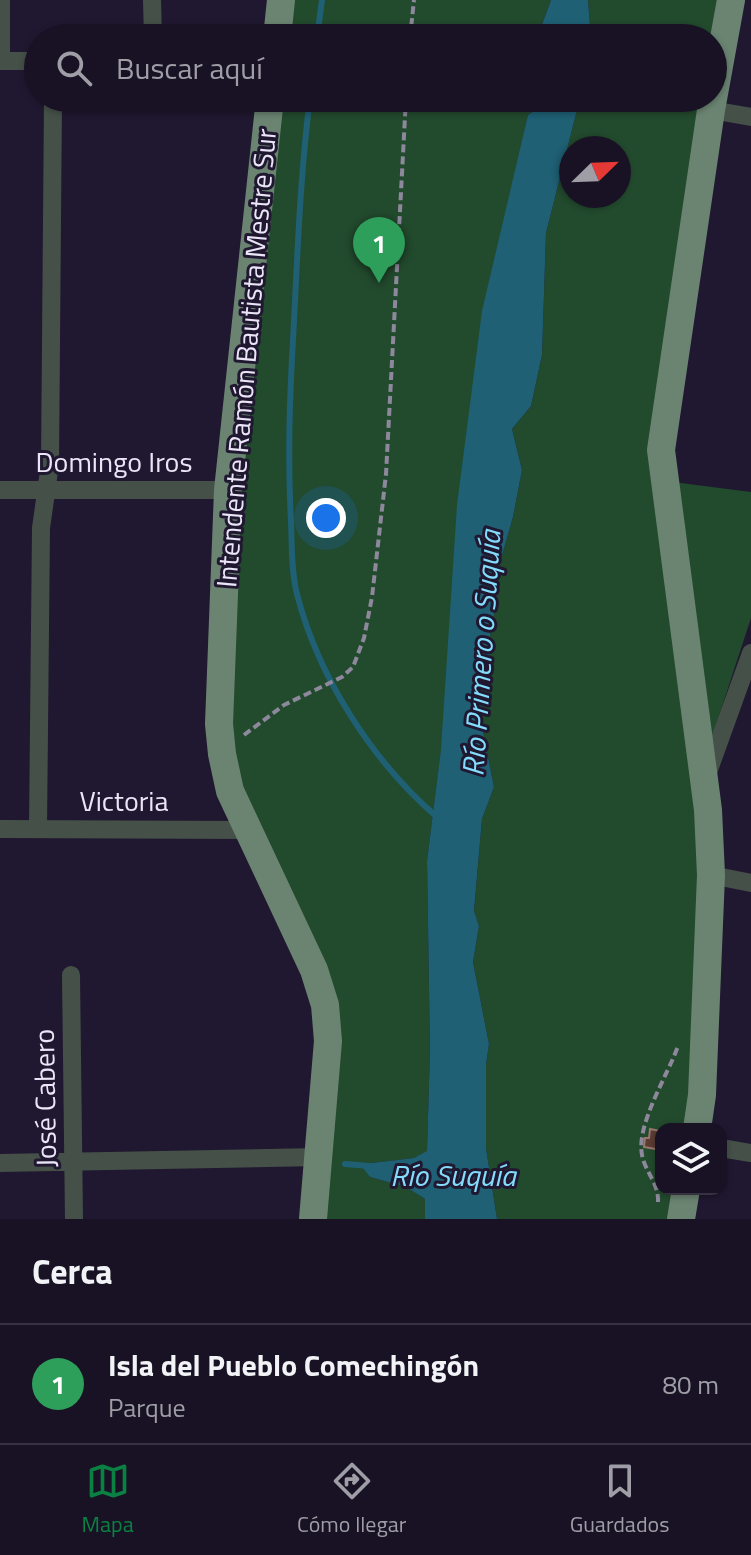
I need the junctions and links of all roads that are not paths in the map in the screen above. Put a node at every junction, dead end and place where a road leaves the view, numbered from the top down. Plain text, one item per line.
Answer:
1 (1, 0) edge
2 (152, 0) edge
3 (281, 0) edge
4 (731, 0) edge
5 (153, 24) edge
6 (278, 24) edge
7 (727, 24) edge
8 (1, 61) edge
9 (24, 61) edge
10 (53, 112) edge
11 (268, 112) edge
12 (711, 112) edge
13 (722, 112) edge
14 (751, 117) edge
15 (44, 489) junction
16 (0, 490) edge
17 (228, 490) junction
18 (751, 653) edge
19 (745, 696) edge
20 (705, 780) junction
21 (38, 828) junction
22 (0, 829) edge
23 (248, 830) junction
24 (711, 875) junction
25 (751, 883) edge
26 (71, 975) dead end
27 (698, 1123) edge
28 (727, 1149) edge
29 (751, 1153) edge
30 (319, 1157) junction
31 (74, 1162) junction
32 (0, 1163) edge
33 (685, 1195) edge
34 (74, 1219) edge
35 (313, 1219) edge
36 (681, 1219) edge

1 - 8 street
2 - 5 street
3 - 6 main road
4 - 7 main road
8 - 9 street
10 - 15 street
11 - 17 main road, Intendente Ramón Bautista Mestre Sur
12 - 20 main road
13 - 14 street
15 - 16 street, Domingo Iros
15 - 17 street, Domingo Iros
15 - 21 street
17 - 23 main road, Intendente Ramón Bautista Mestre Sur
18 - 19 street
19 - 20 street
20 - 24 main road
21 - 22 street, Victoria
21 - 23 street, Victoria
23 - 30 main road, Intendente Ramón Bautista Mestre Sur
24 - 25 street
24 - 27 main road
26 - 31 street, José Cabero
28 - 29 street
30 - 31 street
30 - 35 main road, Intendente Ramón Bautista Mestre Sur
31 - 32 street
31 - 34 street, José Cabero
33 - 36 main road

